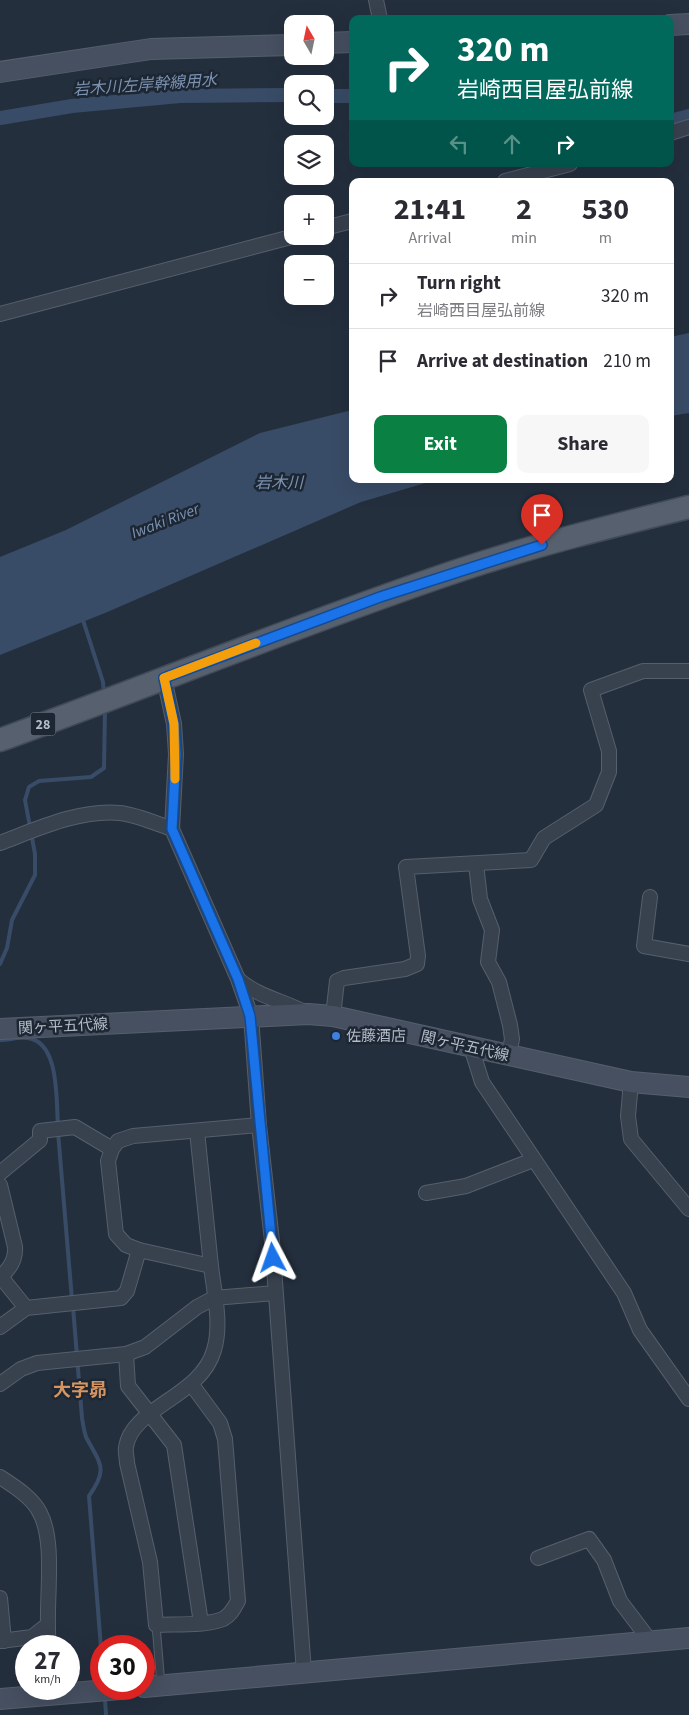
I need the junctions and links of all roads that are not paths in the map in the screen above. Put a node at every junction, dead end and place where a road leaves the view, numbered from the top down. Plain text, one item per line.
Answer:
1 (376, 0) edge
2 (379, 15) edge
3 (674, 24) edge
4 (689, 24) edge
5 (349, 42) edge
6 (334, 43) edge
7 (284, 45) edge
8 (0, 72) edge
9 (689, 127) edge
10 (674, 132) edge
11 (559, 167) edge
12 (516, 178) edge
13 (349, 222) edge
14 (334, 226) edge
15 (284, 239) edge
16 (0, 314) edge
17 (689, 507) edge
18 (689, 671) edge
19 (164, 678) junction
20 (0, 740) edge
21 (172, 829) junction
22 (0, 843) edge
23 (476, 864) junction
24 (650, 897) dead end
25 (689, 954) edge
26 (238, 979) junction
27 (308, 1014) junction
28 (250, 1016) junction
29 (332, 1016) junction
30 (0, 1029) edge
31 (471, 1047) junction
32 (509, 1056) junction
33 (630, 1082) junction
34 (689, 1087) edge
35 (259, 1125) junction
36 (197, 1131) junction
37 (112, 1149) junction
38 (533, 1160) junction
39 (0, 1173) edge
40 (0, 1185) edge
41 (426, 1193) dead end
42 (689, 1209) edge
43 (139, 1250) junction
44 (211, 1266) junction
45 (0, 1277) edge
46 (275, 1293) junction
47 (214, 1298) junction
48 (26, 1308) junction
49 (0, 1328) edge
50 (126, 1354) junction
51 (0, 1384) edge
52 (192, 1385) junction
53 (689, 1399) edge
54 (148, 1414) junction
55 (2, 1482) edge
56 (538, 1558) dead end
57 (0, 1598) edge
58 (201, 1623) junction
59 (156, 1625) junction
60 (46, 1626) junction
61 (47, 1635) edge
62 (689, 1638) edge
63 (155, 1640) edge
64 (2, 1641) edge
65 (651, 1642) junction
66 (304, 1672) junction
67 (155, 1686) edge
68 (15, 1697) edge
69 (0, 1699) edge

1 - 2 street
3 - 4 street
5 - 6 street
7 - 8 street
9 - 10 street
11 - 12 street
13 - 14 street
15 - 16 street
17 - 19 main road, 28
18 - 23 street
19 - 20 main road, 28
19 - 21 street
21 - 22 street
21 - 26 street
23 - 29 street
23 - 32 street
24 - 25 street
26 - 27 street
26 - 28 street
27 - 28 street, 関ヶ平五代線
27 - 29 street, 関ヶ平五代線
28 - 30 street, 関ヶ平五代線
28 - 35 street
29 - 31 street, 関ヶ平五代線
31 - 32 street, 関ヶ平五代線
31 - 38 street
32 - 33 street, 関ヶ平五代線
33 - 34 street, 関ヶ平五代線
33 - 42 street
35 - 36 street
35 - 46 street
36 - 37 street
36 - 44 street
37 - 39 street
37 - 43 street
38 - 41 street
38 - 53 street
40 - 45 street
43 - 44 street
43 - 48 street
44 - 47 street
45 - 48 street
46 - 47 street
46 - 66 street
47 - 50 street
47 - 52 street
48 - 49 street
50 - 51 street
50 - 54 street
52 - 54 street
52 - 58 street
54 - 58 street
54 - 59 street
55 - 60 street
56 - 65 street
57 - 64 street
58 - 59 street
59 - 63 lane
60 - 61 street
60 - 64 street
62 - 65 street
65 - 66 street
66 - 67 street
68 - 69 street

